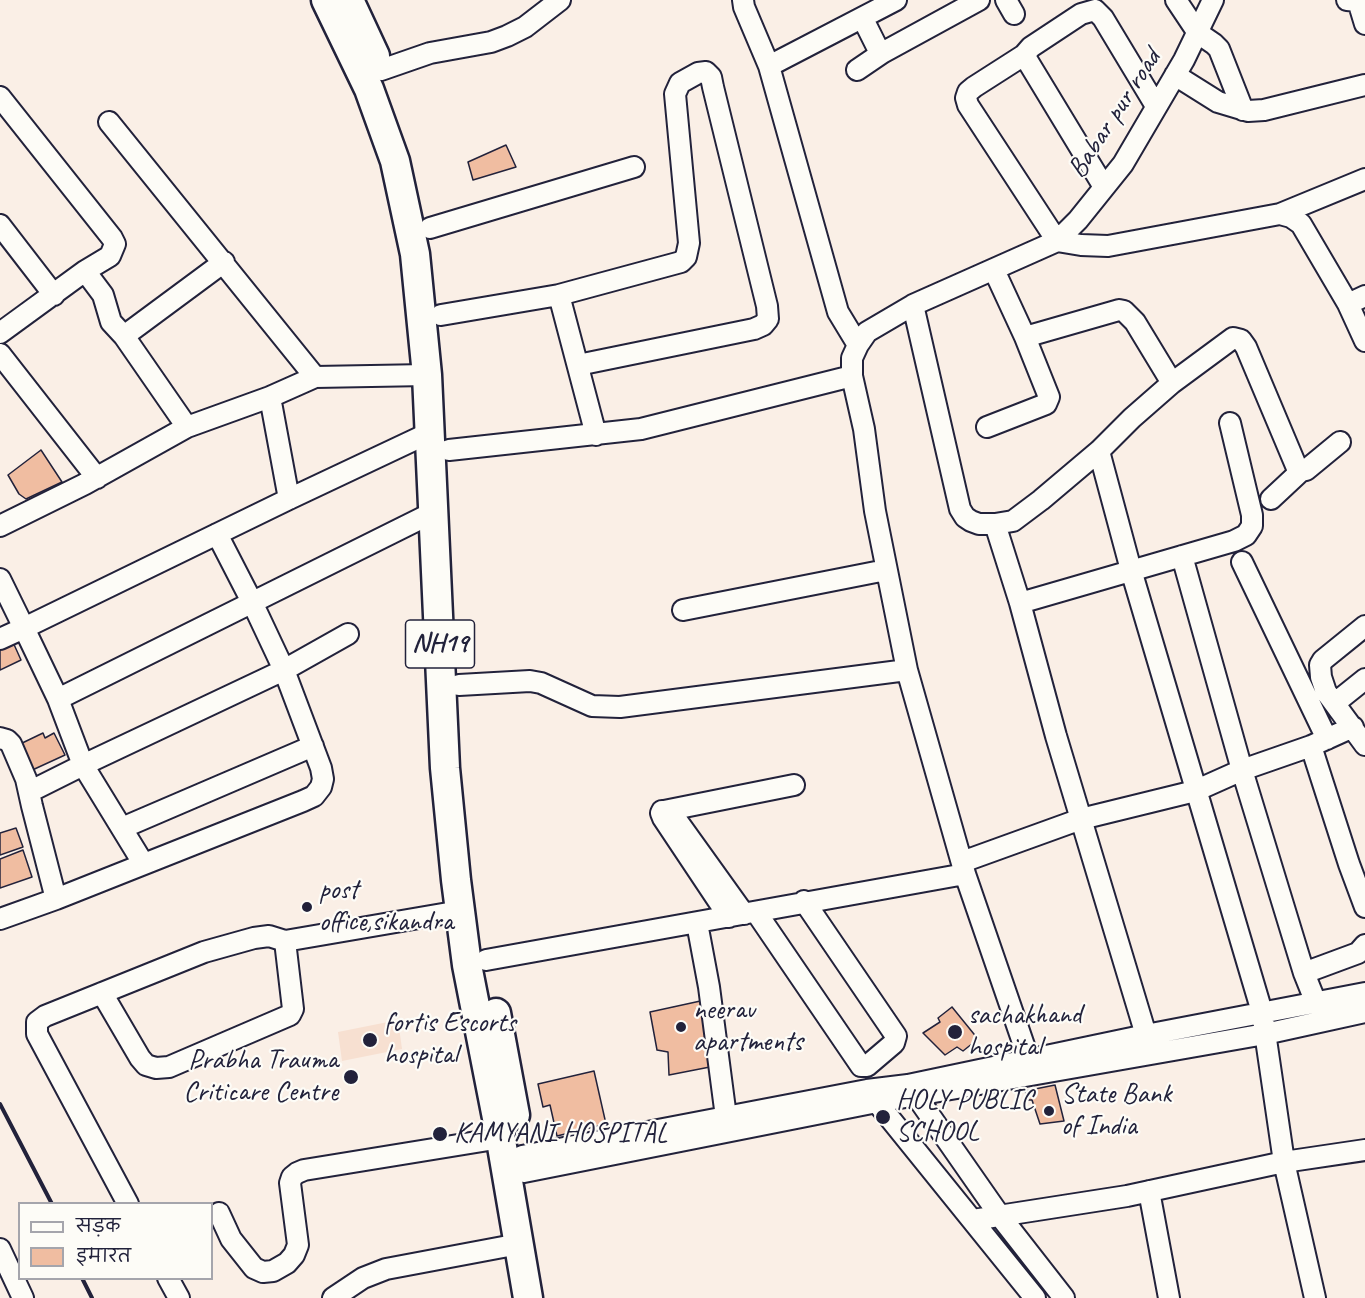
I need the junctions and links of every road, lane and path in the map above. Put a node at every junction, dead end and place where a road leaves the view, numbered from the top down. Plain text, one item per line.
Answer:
1 (326, 0) edge
2 (349, 0) edge
3 (560, 0) edge
4 (744, 0) edge
5 (896, 0) edge
6 (979, 0) edge
7 (1176, 0) edge
8 (1213, 0) edge
9 (1355, 0) edge
10 (1087, 5) edge
11 (863, 19) junction
12 (1365, 24) edge
13 (1198, 33) junction
14 (882, 53) junction
15 (1024, 55) junction
16 (769, 66) junction
17 (381, 70) junction
18 (857, 70) dead end
19 (1175, 75) junction
20 (1365, 85) edge
21 (0, 97) edge
22 (1156, 106) junction
23 (1243, 110) junction
24 (109, 122) dead end
25 (634, 167) dead end
26 (1365, 179) edge
27 (1104, 187) junction
28 (1280, 214) junction
29 (0, 225) edge
30 (430, 228) junction
31 (1057, 241) junction
32 (224, 262) junction
33 (994, 270) junction
34 (85, 271) junction
35 (54, 295) junction
36 (559, 295) junction
37 (1357, 300) edge
38 (913, 305) junction
39 (441, 315) junction
40 (0, 333) edge
41 (124, 336) junction
42 (1025, 337) junction
43 (1365, 341) edge
44 (858, 345) junction
45 (0, 354) edge
46 (578, 365) junction
47 (0, 372) edge
48 (427, 375) junction
49 (852, 376) junction
50 (315, 377) junction
51 (1172, 383) junction
52 (270, 397) junction
53 (1230, 423) dead end
54 (187, 427) junction
55 (987, 427) dead end
56 (596, 435) junction
57 (440, 441) junction
58 (1340, 442) dead end
59 (1099, 451) junction
60 (1301, 471) junction
61 (91, 481) junction
62 (289, 499) junction
63 (1271, 499) dead end
64 (434, 512) junction
65 (995, 524) junction
66 (0, 526) edge
67 (217, 534) junction
68 (1182, 556) junction
69 (1242, 561) dead end
70 (886, 570) junction
71 (1131, 570) junction
72 (0, 579) edge
73 (252, 602) junction
74 (1020, 603) junction
75 (683, 610) dead end
76 (1365, 626) edge
77 (24, 628) junction
78 (348, 634) dead end
79 (0, 639) edge
80 (284, 670) junction
81 (907, 670) junction
82 (1365, 679) edge
83 (459, 685) junction
84 (57, 699) junction
85 (1335, 703) junction
86 (1353, 727) junction
87 (0, 738) edge
88 (1319, 742) junction
89 (1365, 745) edge
90 (313, 746) junction
91 (83, 765) junction
92 (1242, 770) junction
93 (794, 785) dead end
94 (1195, 791) junction
95 (29, 792) junction
96 (1081, 819) junction
97 (122, 828) junction
98 (143, 863) junction
99 (964, 868) junction
100 (56, 899) junction
101 (804, 902) junction
102 (1365, 907) edge
103 (460, 911) junction
104 (743, 915) junction
105 (0, 919) edge
106 (698, 923) junction
107 (285, 941) junction
108 (1365, 945) edge
109 (486, 960) junction
110 (1305, 973) junction
111 (102, 993) junction
112 (1365, 993) edge
113 (1316, 1003) junction
114 (1262, 1012) junction
115 (1365, 1012) edge
116 (1265, 1034) junction
117 (1146, 1035) junction
118 (1029, 1060) junction
119 (913, 1090) junction
120 (872, 1096) junction
121 (726, 1117) junction
122 (1365, 1150) edge
123 (515, 1155) junction
124 (1284, 1162) junction
125 (1149, 1191) junction
126 (127, 1202) edge
127 (219, 1213) dead end
128 (1000, 1216) junction
129 (973, 1220) junction
130 (519, 1244) junction
131 (0, 1251) edge
132 (169, 1280) edge
133 (23, 1298) edge
134 (179, 1298) edge
135 (333, 1298) edge
136 (528, 1298) edge
137 (544, 1298) edge
138 (1035, 1298) edge
139 (1064, 1298) edge
140 (1169, 1298) edge
141 (1315, 1298) edge

1 - 48 highway, NH19
2 - 17 highway, NH19
3 - 17 street
4 - 16 street
5 - 11 street
6 - 14 street
7 - 13 street
8 - 13 street, Babar pur road
9 - 12 street
10 - 15 street
10 - 22 street
11 - 14 street
11 - 16 street
13 - 19 street, Babar pur road
13 - 23 street
14 - 18 street
15 - 27 street
15 - 31 street
16 - 44 street
17 - 30 highway, NH19
19 - 22 street, Babar pur road
19 - 23 street
20 - 23 street
21 - 34 street
22 - 27 street, Babar pur road
24 - 32 street
25 - 30 street
26 - 28 street
27 - 31 street, Babar pur road
28 - 31 street
28 - 37 street
29 - 35 street
30 - 39 highway, NH19
31 - 33 street, Babar pur road
32 - 41 street
32 - 50 street
33 - 38 street, Babar pur road
33 - 42 street
34 - 35 street
34 - 41 street
35 - 40 street
36 - 39 street
36 - 46 street
36 - 46 street
37 - 43 street
38 - 44 street, Babar pur road
38 - 65 street
39 - 57 highway, NH19
41 - 54 street
42 - 51 street
42 - 55 street
44 - 49 street
45 - 61 street
46 - 56 street
47 - 61 street
48 - 50 street
48 - 57 highway, NH19
49 - 56 street
49 - 70 street
50 - 52 street
51 - 59 street
51 - 60 street
52 - 54 street
52 - 62 street
53 - 68 street
54 - 61 street
56 - 57 street
57 - 62 street
57 - 64 highway, NH19
57 - 83 highway, NH19
58 - 60 street
59 - 65 street
59 - 71 street
60 - 63 street
61 - 66 street
62 - 67 street
64 - 73 street
64 - 103 highway, NH19
65 - 74 street
67 - 73 street
67 - 77 street
68 - 71 street
68 - 92 street
69 - 88 street
70 - 75 street
70 - 81 street
71 - 74 street
71 - 94 street
72 - 77 street
73 - 80 street
73 - 84 street
74 - 96 street
76 - 85 street
77 - 79 street
77 - 84 street
78 - 80 street
80 - 90 street
80 - 91 street
81 - 83 street
81 - 99 street
82 - 85 street
83 - 109 highway, NH19
84 - 91 street
85 - 86 street
86 - 88 street
86 - 89 street
87 - 95 street
88 - 92 street
88 - 102 street
90 - 97 street
90 - 98 street
91 - 95 street
91 - 97 street
92 - 94 street
92 - 110 street
93 - 104 street
94 - 96 street
94 - 114 street
95 - 100 street
96 - 99 street
96 - 117 street
97 - 98 street
98 - 100 street
99 - 101 street
99 - 118 street
100 - 105 street
101 - 104 street
101 - 104 street
103 - 107 street
103 - 123 highway, NH19
104 - 106 street
106 - 109 street
106 - 121 street
107 - 111 street
107 - 111 street
108 - 110 street
109 - 123 highway, NH19
110 - 113 street
111 - 126 street
112 - 113 street
113 - 114 street
114 - 116 street
114 - 117 street
115 - 116 street
116 - 119 street
116 - 124 street
117 - 118 street
118 - 119 street
119 - 120 street
119 - 128 street
120 - 121 street
120 - 123 street
120 - 129 street
121 - 123 street
122 - 124 street
123 - 127 street
123 - 130 highway, NH19
123 - 137 highway, NH19
124 - 125 street
124 - 141 street
125 - 128 street
125 - 140 street
128 - 129 street
128 - 139 street
129 - 138 street
130 - 135 street
130 - 136 highway, NH19
131 - 133 street
132 - 134 street

